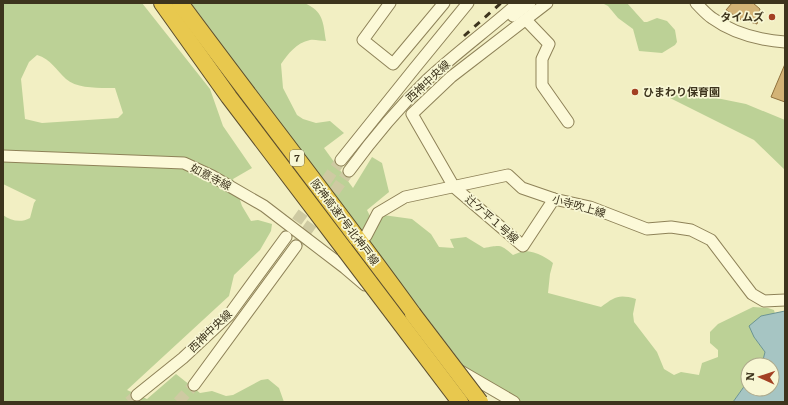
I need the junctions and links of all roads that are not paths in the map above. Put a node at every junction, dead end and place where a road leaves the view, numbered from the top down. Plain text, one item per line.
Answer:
1 (162, 3) edge
2 (180, 3) edge
3 (390, 3) edge
4 (444, 3) edge
5 (464, 3) edge
6 (468, 3) edge
7 (518, 3) edge
8 (530, 3) edge
9 (547, 3) edge
10 (696, 3) edge
11 (526, 20) junction
12 (785, 42) edge
13 (448, 63) junction
14 (414, 69) junction
15 (568, 122) dead end
16 (3, 156) edge
17 (341, 160) tunnel mouth
18 (349, 171) tunnel mouth
19 (454, 187) junction
20 (554, 199) junction
21 (366, 236) dead end
22 (286, 237) tunnel mouth
23 (296, 246) tunnel mouth
24 (785, 300) edge
25 (194, 385) tunnel mouth
26 (138, 395) tunnel mouth
27 (460, 402) edge
28 (480, 402) edge
29 (514, 402) edge

1 - 27 highway, 阪神高速7号北神戸線 / 7, bridge
2 - 28 highway, 阪神高速7号北神戸線 / 7, bridge
3 - 4 street
5 - 14 street
6 - 14 street, 西神中央線
7 - 13 street, 西神中央線
8 - 13 street
9 - 11 street
10 - 12 street
11 - 15 street
11 - 19 street
13 - 18 street, 西神中央線
14 - 17 street, 西神中央線
16 - 29 street, 如意寺線
19 - 20 street, 小寺吹上線
19 - 20 street, 辻ケ平１号線
19 - 21 street, 小寺吹上線
20 - 24 street, 小寺吹上線
22 - 26 street, 西神中央線
23 - 25 street, 西神中央線

